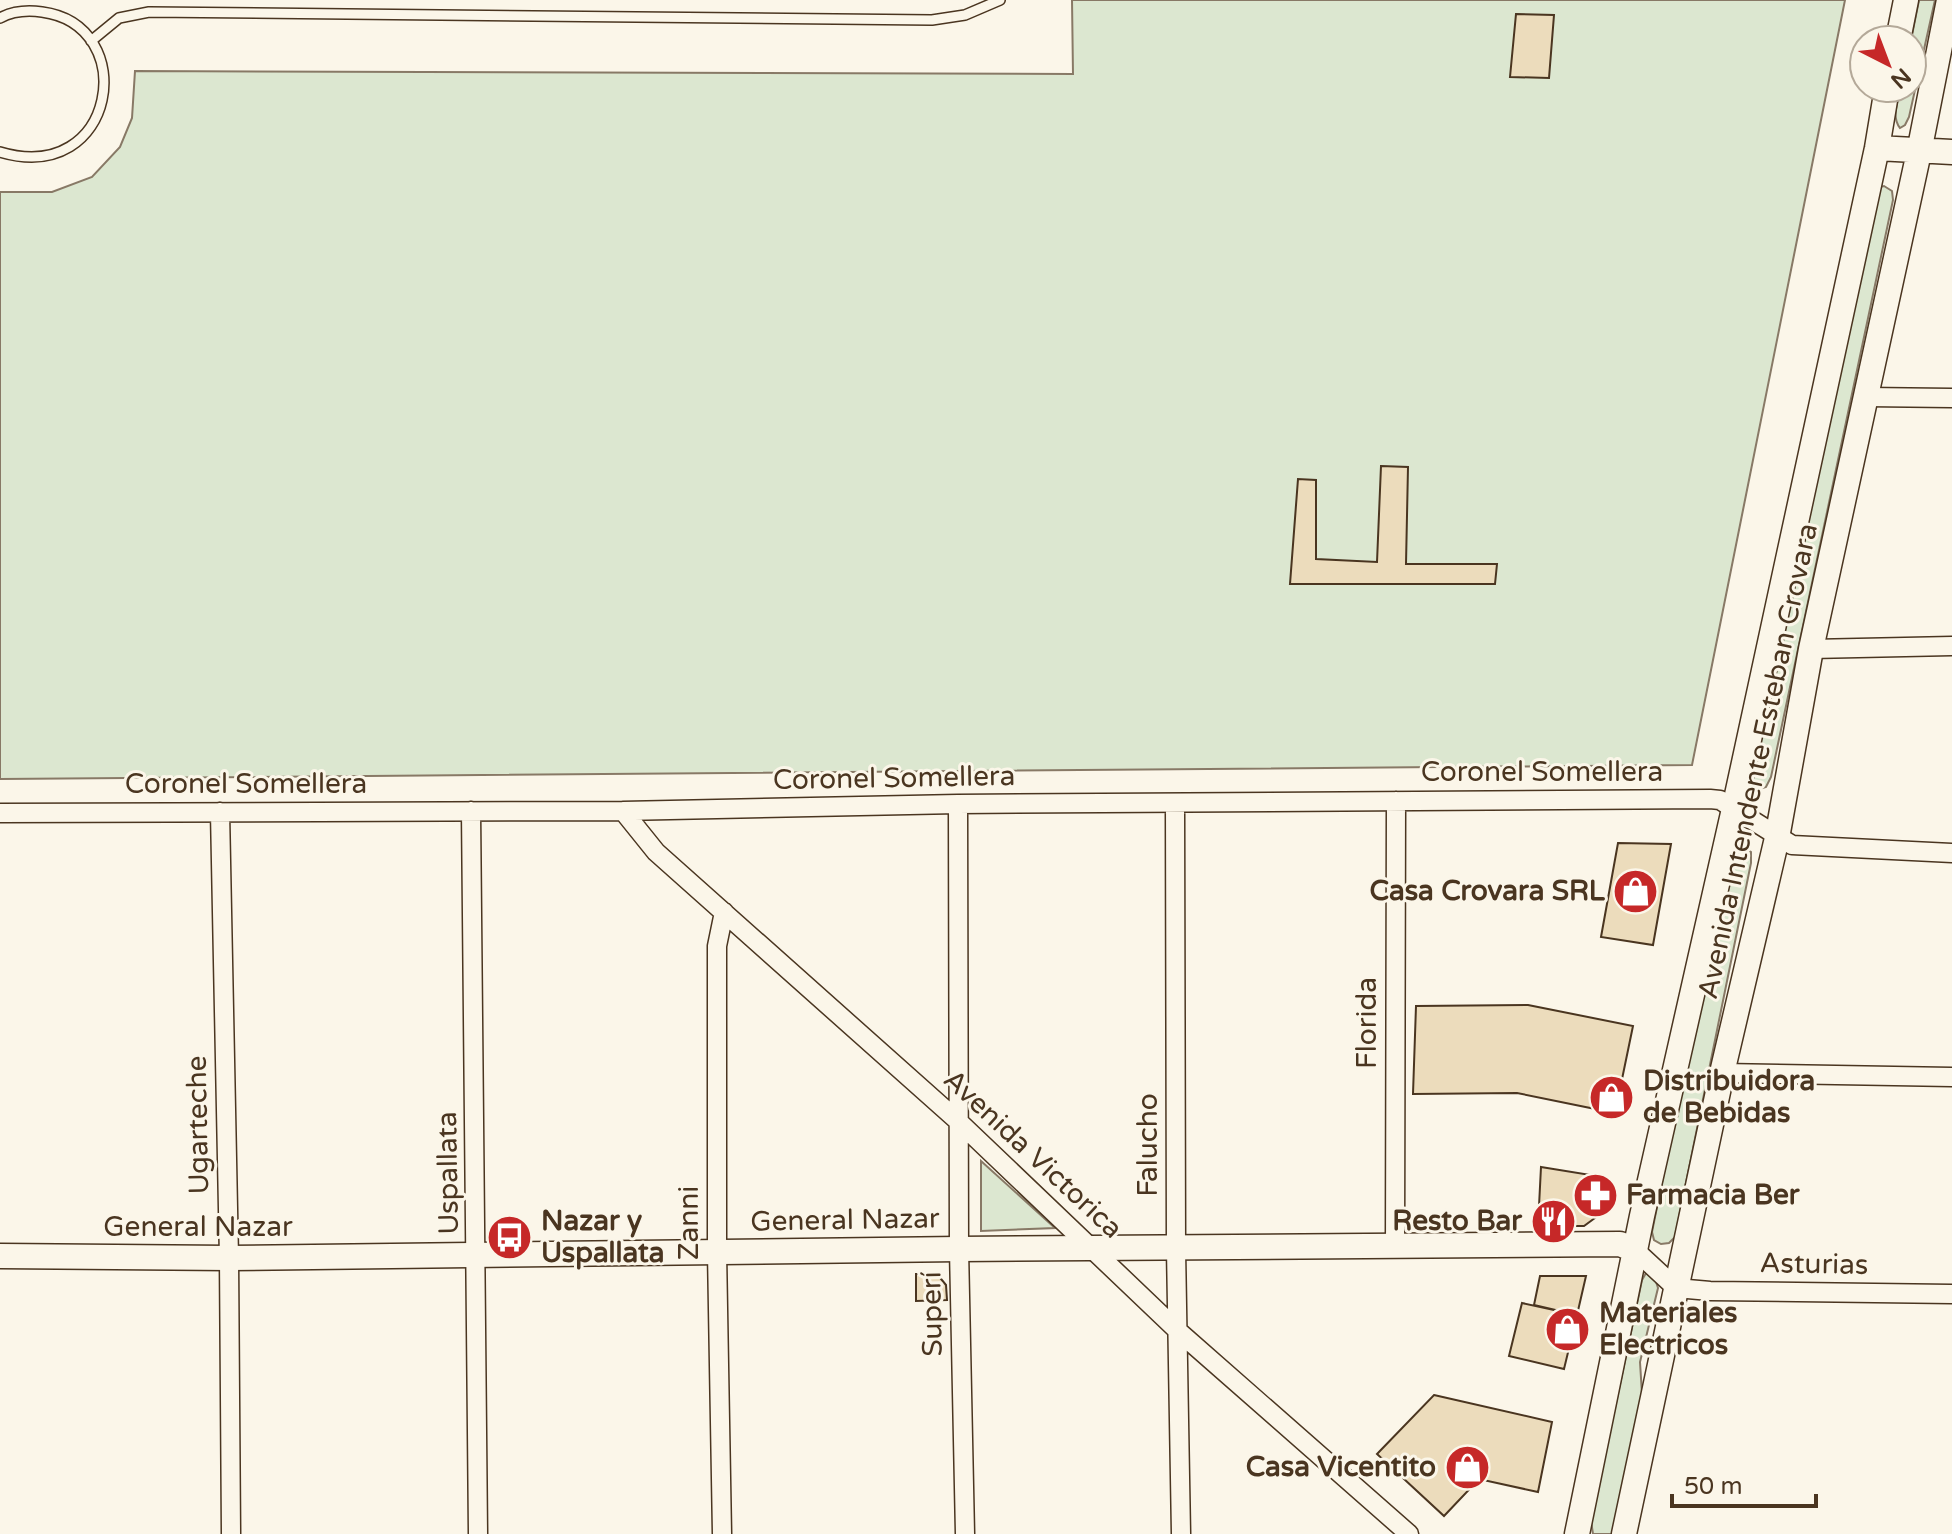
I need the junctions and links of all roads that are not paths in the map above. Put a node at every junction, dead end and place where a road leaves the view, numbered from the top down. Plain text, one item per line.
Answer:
1 (1000, 0) edge
2 (1906, 0) edge
3 (1949, 0) edge
4 (0, 18) edge
5 (1901, 24) edge
6 (91, 41) junction
7 (1884, 104) edge
8 (1877, 148) junction
9 (0, 152) edge
10 (1919, 152) junction
11 (1952, 152) edge
12 (1866, 397) junction
13 (1952, 398) edge
14 (1952, 646) edge
15 (1811, 649) junction
16 (1396, 801) junction
17 (1175, 803) junction
18 (958, 804) junction
19 (1734, 809) junction
20 (471, 811) junction
21 (623, 811) junction
22 (220, 812) junction
23 (0, 813) edge
24 (1777, 838) junction
25 (1952, 853) edge
26 (724, 912) junction
27 (1722, 1073) junction
28 (1952, 1077) edge
29 (958, 1121) junction
30 (1395, 1246) junction
31 (1093, 1247) junction
32 (959, 1249) junction
33 (1176, 1249) junction
34 (1635, 1250) junction
35 (717, 1252) junction
36 (0, 1256) edge
37 (477, 1256) junction
38 (229, 1258) junction
39 (1676, 1288) junction
40 (1952, 1294) edge
41 (1178, 1331) junction
42 (231, 1534) edge
43 (478, 1534) edge
44 (722, 1534) edge
45 (965, 1534) edge
46 (1181, 1534) edge
47 (1409, 1534) edge
48 (1577, 1534) edge
49 (1624, 1534) edge

1 - 6 lane
2 - 5 main road
3 - 10 main road, Avenida Intendente Esteban Crovara
4 - 6 lane
6 - 9 lane
7 - 8 main road, Avenida Intendente Esteban Crovara
8 - 10 main road
8 - 19 main road, Avenida Intendente Esteban Crovara
10 - 11 main road
10 - 12 main road, Avenida Intendente Esteban Crovara
12 - 13 street
12 - 15 main road, Avenida Intendente Esteban Crovara
14 - 15 street
15 - 24 main road, Avenida Intendente Esteban Crovara
16 - 17 street, Coronel Somellera
16 - 19 street, Coronel Somellera
16 - 30 street, Florida
17 - 18 street, Coronel Somellera
17 - 33 street, Falucho
18 - 21 street, Coronel Somellera
18 - 29 street, Superí
19 - 24 street, Coronel Somellera
19 - 34 main road, Avenida Intendente Esteban Crovara
20 - 21 street, Coronel Somellera
20 - 22 street, Coronel Somellera
20 - 37 street, Uspallata
21 - 26 street, Avenida Victorica
22 - 23 street, Coronel Somellera
22 - 38 street, Ugarteche
24 - 25 street
24 - 27 main road, Avenida Intendente Esteban Crovara
26 - 29 street, Avenida Victorica
26 - 35 street, Zanni
27 - 28 street
27 - 39 main road, Avenida Intendente Esteban Crovara
29 - 31 street, Avenida Victorica
29 - 32 street, Superí
30 - 33 main road, General Nazar
30 - 34 main road, General Nazar
31 - 32 main road, General Nazar
31 - 33 main road, General Nazar
31 - 41 street, Avenida Victorica
32 - 35 main road, General Nazar
32 - 45 street, Superí
33 - 41 street, Falucho
34 - 39 street
34 - 48 main road, Avenida Intendente Esteban Crovara
35 - 37 main road, General Nazar
35 - 44 street, Zanni
36 - 38 main road, General Nazar
37 - 38 main road, General Nazar
37 - 43 street, Uspallata
38 - 42 street, Ugarteche
39 - 40 street, Asturias
39 - 49 main road, Avenida Intendente Esteban Crovara
41 - 46 street, Falucho
41 - 47 street, Avenida Victorica

